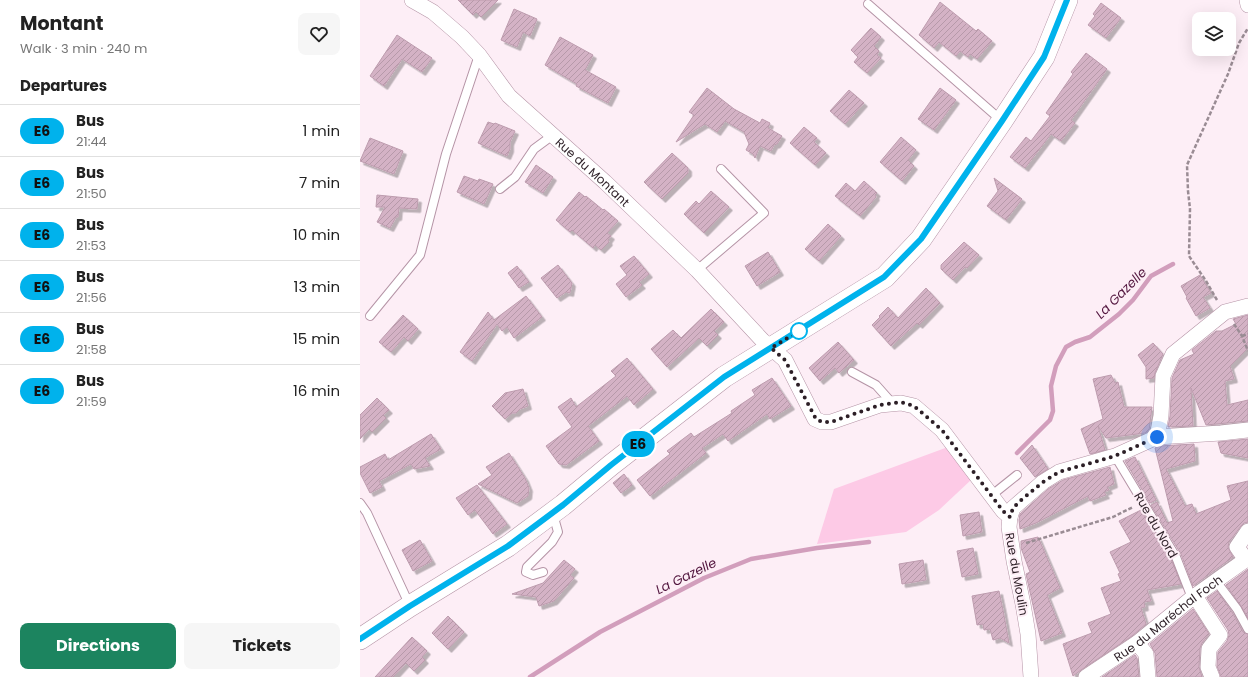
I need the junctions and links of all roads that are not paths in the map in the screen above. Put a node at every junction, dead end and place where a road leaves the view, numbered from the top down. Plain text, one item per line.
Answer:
1 (412, 0) edge
2 (1067, 0) edge
3 (1247, 0) edge
4 (868, 4) dead end
5 (1248, 6) edge
6 (479, 54) junction
7 (1002, 121) junction
8 (553, 135) junction
9 (721, 169) dead end
10 (500, 189) dead end
11 (697, 270) junction
12 (1248, 306) edge
13 (370, 316) dead end
14 (771, 348) junction
15 (852, 372) dead end
16 (892, 403) junction
17 (1248, 430) edge
18 (1157, 437) junction
19 (1115, 456) junction
20 (1017, 475) dead end
21 (992, 495) junction
22 (360, 502) edge
23 (553, 513) junction
24 (1010, 517) junction
25 (1248, 532) edge
26 (1247, 559) edge
27 (543, 572) dead end
28 (1216, 581) junction
29 (1194, 597) junction
30 (410, 606) junction
31 (1248, 629) edge
32 (360, 639) edge
33 (1137, 643) junction
34 (1032, 677) edge
35 (1086, 677) edge
36 (1148, 677) edge
37 (1212, 677) edge

1 - 6 street, Rue du Montant
2 - 7 main road
3 - 5 street
4 - 7 lane
6 - 8 street, Rue du Montant
6 - 13 lane
7 - 14 main road
8 - 10 lane
8 - 11 street, Rue du Montant
9 - 11 lane
11 - 14 street, Rue du Montant
12 - 18 street
14 - 16 street, Rue du Moulin
14 - 23 main road
15 - 16 lane
16 - 21 street, Rue du Moulin
17 - 18 street
18 - 19 street
19 - 24 street
19 - 29 lane, Rue du Nord
20 - 21 lane
21 - 24 street, Rue du Moulin
22 - 30 lane
23 - 27 lane
23 - 30 main road
24 - 34 street, Rue du Moulin
25 - 26 street
26 - 28 street, Rue du Maréchal Foch
28 - 29 street, Rue du Maréchal Foch
28 - 31 lane
29 - 33 street, Rue du Maréchal Foch
29 - 37 street
30 - 32 main road
33 - 35 street, Rue du Maréchal Foch
33 - 36 street

